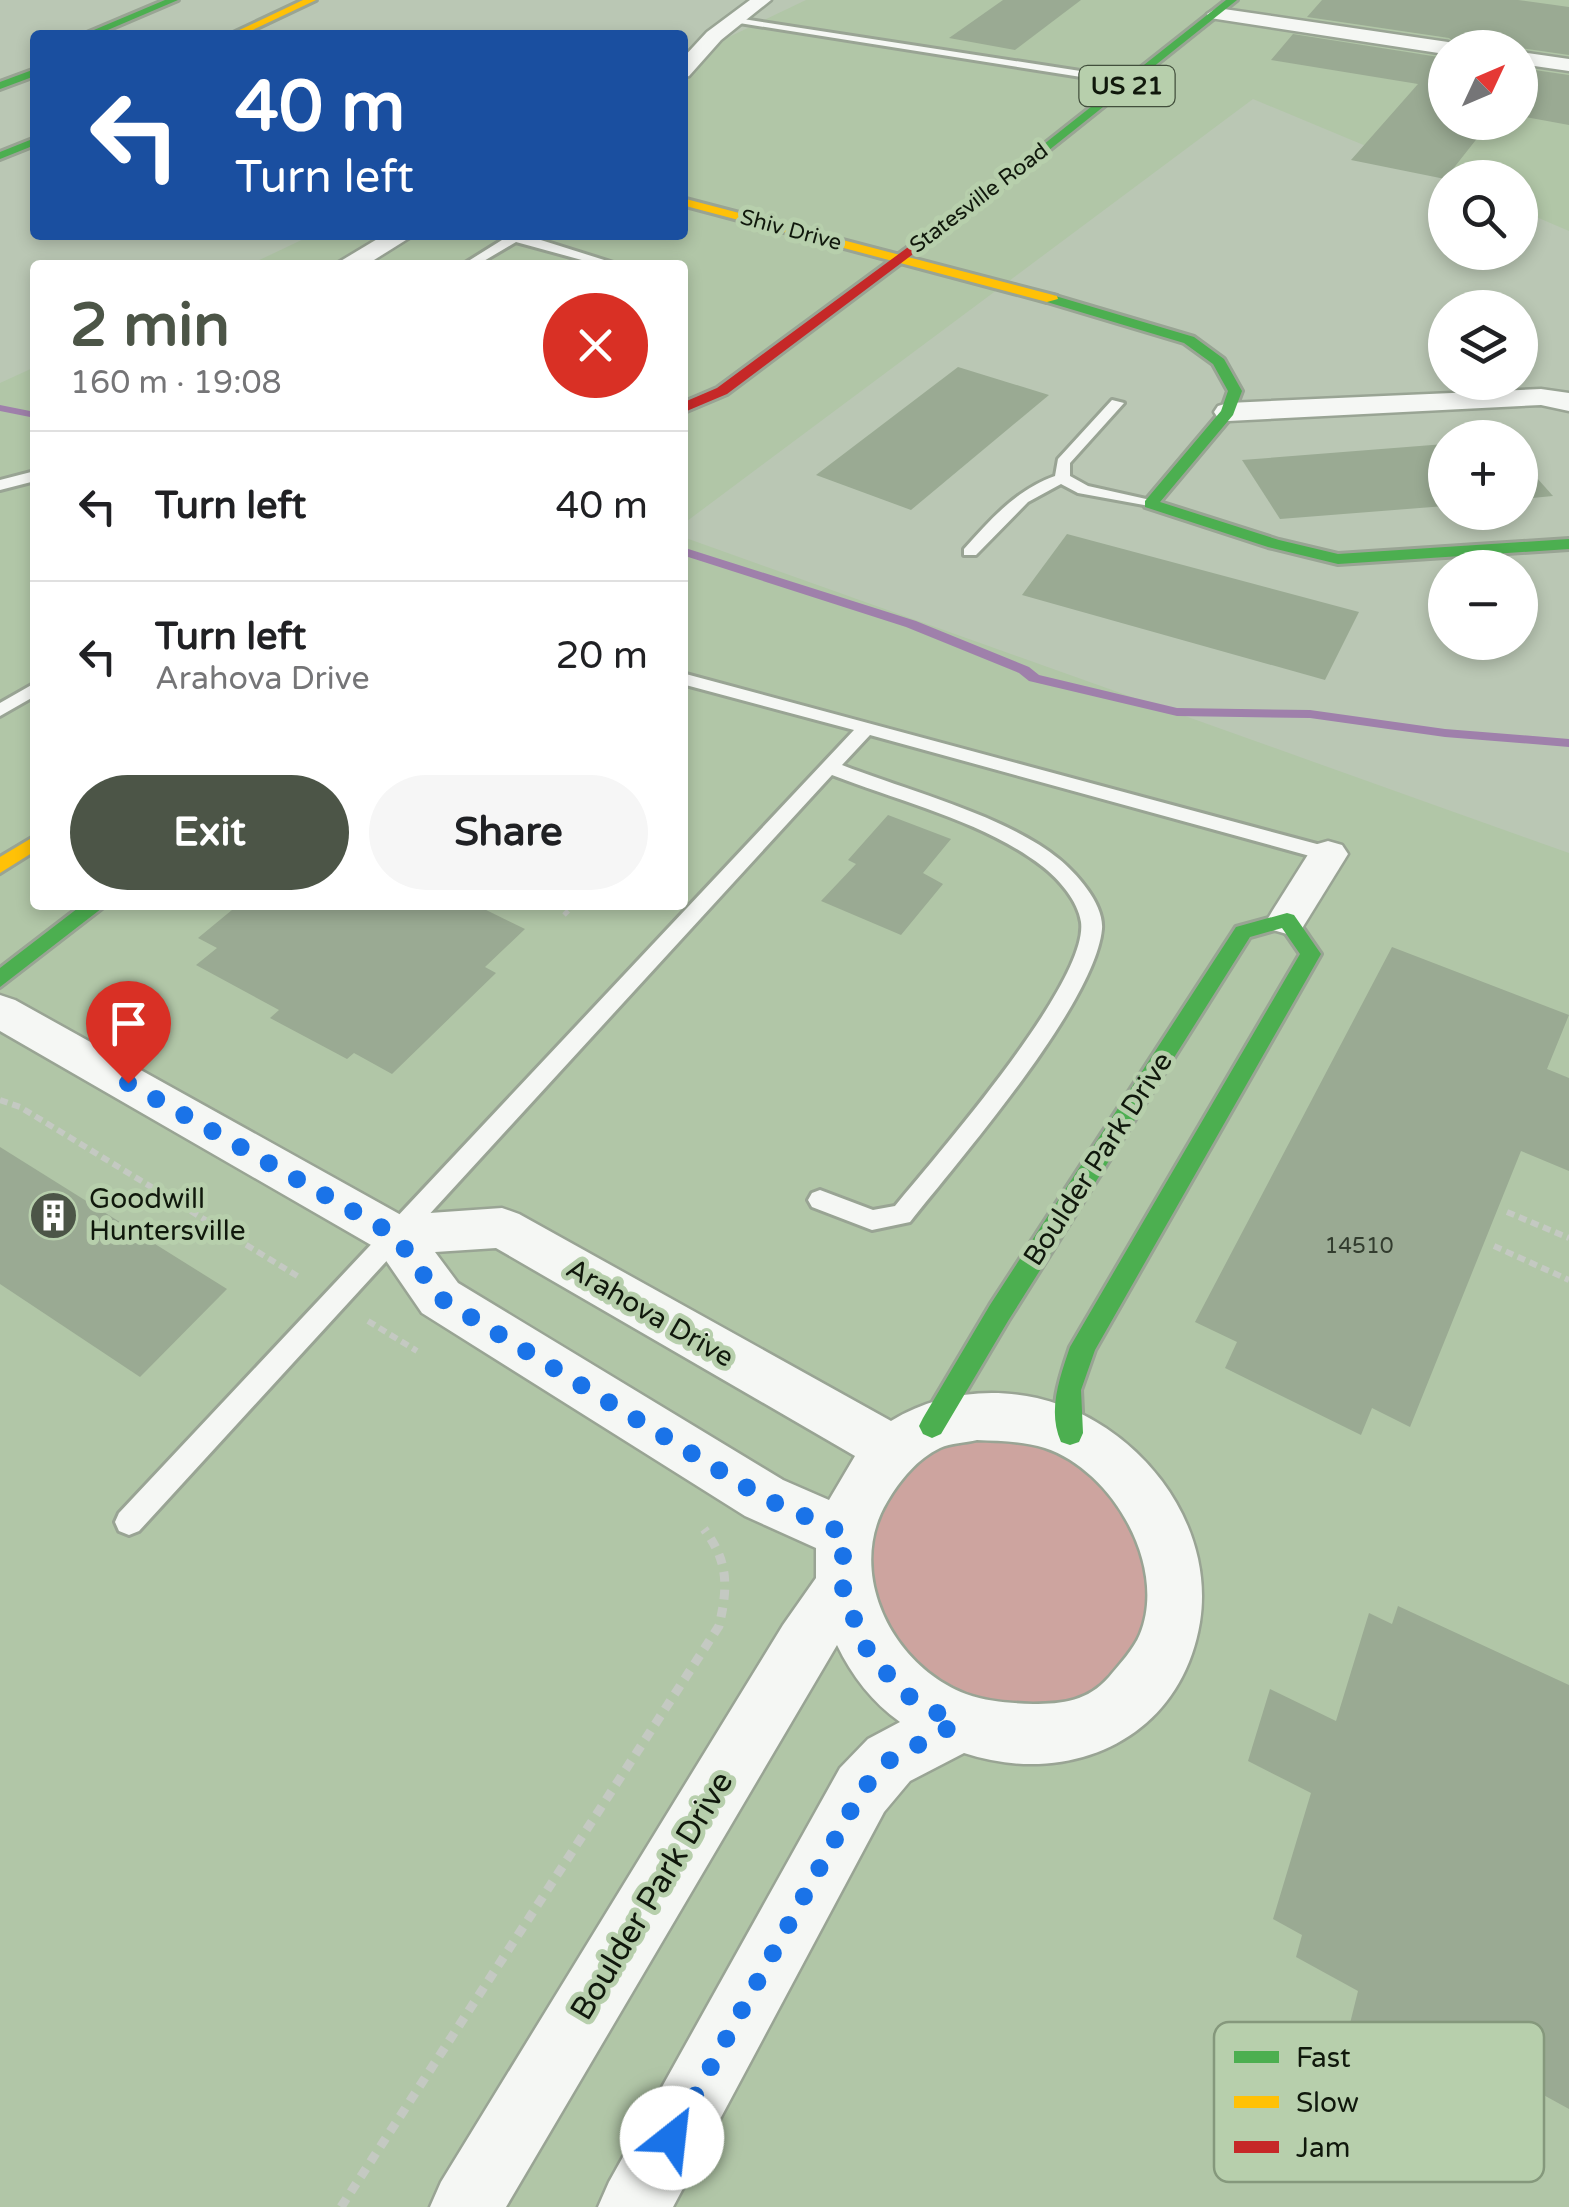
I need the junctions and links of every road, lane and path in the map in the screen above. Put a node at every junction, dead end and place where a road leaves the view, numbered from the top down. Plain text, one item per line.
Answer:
1 (762, 0) edge
2 (183, 3) edge
3 (321, 4) edge
4 (1225, 7) edge
5 (733, 19) junction
6 (102, 30) edge
7 (133, 30) edge
8 (248, 30) edge
9 (279, 30) edge
10 (1428, 44) edge
11 (30, 58) edge
12 (1538, 61) edge
13 (1569, 65) edge
14 (688, 66) edge
15 (0, 70) edge
16 (30, 74) edge
17 (1132, 82) junction
18 (0, 86) edge
19 (30, 124) edge
20 (0, 138) edge
21 (30, 142) edge
22 (0, 156) edge
23 (688, 203) edge
24 (393, 240) edge
25 (510, 240) edge
26 (530, 240) edge
27 (900, 258) junction
28 (356, 260) edge
29 (476, 260) edge
30 (597, 260) edge
31 (722, 391) junction
32 (1569, 402) edge
33 (1116, 403) dead end
34 (688, 406) edge
35 (1228, 412) junction
36 (690, 433) dead end
37 (30, 477) edge
38 (1062, 478) junction
39 (0, 485) edge
40 (1150, 504) junction
41 (1569, 544) edge
42 (970, 552) dead end
43 (688, 680) edge
44 (30, 691) edge
45 (0, 711) edge
46 (866, 728) junction
47 (829, 768) junction
48 (30, 845) edge
49 (1328, 854) joint
50 (0, 866) edge
51 (90, 910) edge
52 (569, 910) edge
53 (564, 915) dead end
54 (1287, 920) junction
55 (0, 979) edge
56 (0, 1011) edge
57 (0, 1100) edge
58 (820, 1200) dead end
59 (1507, 1212) dead end
60 (395, 1235) junction
61 (1569, 1238) edge
62 (1494, 1246) dead end
63 (288, 1270) dead end
64 (1569, 1280) edge
65 (362, 1318) dead end
66 (420, 1353) dead end
67 (1070, 1433) junction
68 (912, 1438) junction
69 (691, 1518) dead end
70 (129, 1522) dead end
71 (843, 1561) junction
72 (956, 1724) junction
73 (342, 2207) edge
74 (466, 2207) edge
75 (634, 2207) edge

1 - 5 street
2 - 6 main road
2 - 7 main road
3 - 8 main road
3 - 9 main road
4 - 10 street
4 - 17 main road, Statesville Road / US 21
5 - 14 street
5 - 17 lane
11 - 15 main road
12 - 13 street
16 - 18 main road
17 - 27 main road, Statesville Road / US 21
19 - 20 main road
21 - 22 main road
23 - 27 main road, Shiv Drive
24 - 28 street
25 - 29 lane
26 - 30 lane
27 - 31 main road, Statesville Road / US 21
27 - 35 main road, Shiv Drive
31 - 34 main road, Statesville Road / US 21
31 - 36 main road, Statesville Road / US 21
32 - 35 street
33 - 38 lane
35 - 40 main road
37 - 39 lane
38 - 40 lane
38 - 42 lane
40 - 41 main road
43 - 46 lane
44 - 45 lane
46 - 47 lane
46 - 49 lane
47 - 58 lane
47 - 60 lane
48 - 50 main road
49 - 54 street
51 - 55 main road
52 - 53 path
54 - 67 main road
54 - 68 main road, Boulder Park Drive
56 - 60 street
57 - 63 path
59 - 61 path
60 - 68 street, Arahova Drive
60 - 70 lane
60 - 71 street
62 - 64 path
65 - 66 path
67 - 68 street
67 - 72 street
68 - 71 street
69 - 73 path
71 - 72 street
71 - 74 street, Boulder Park Drive
72 - 75 street

